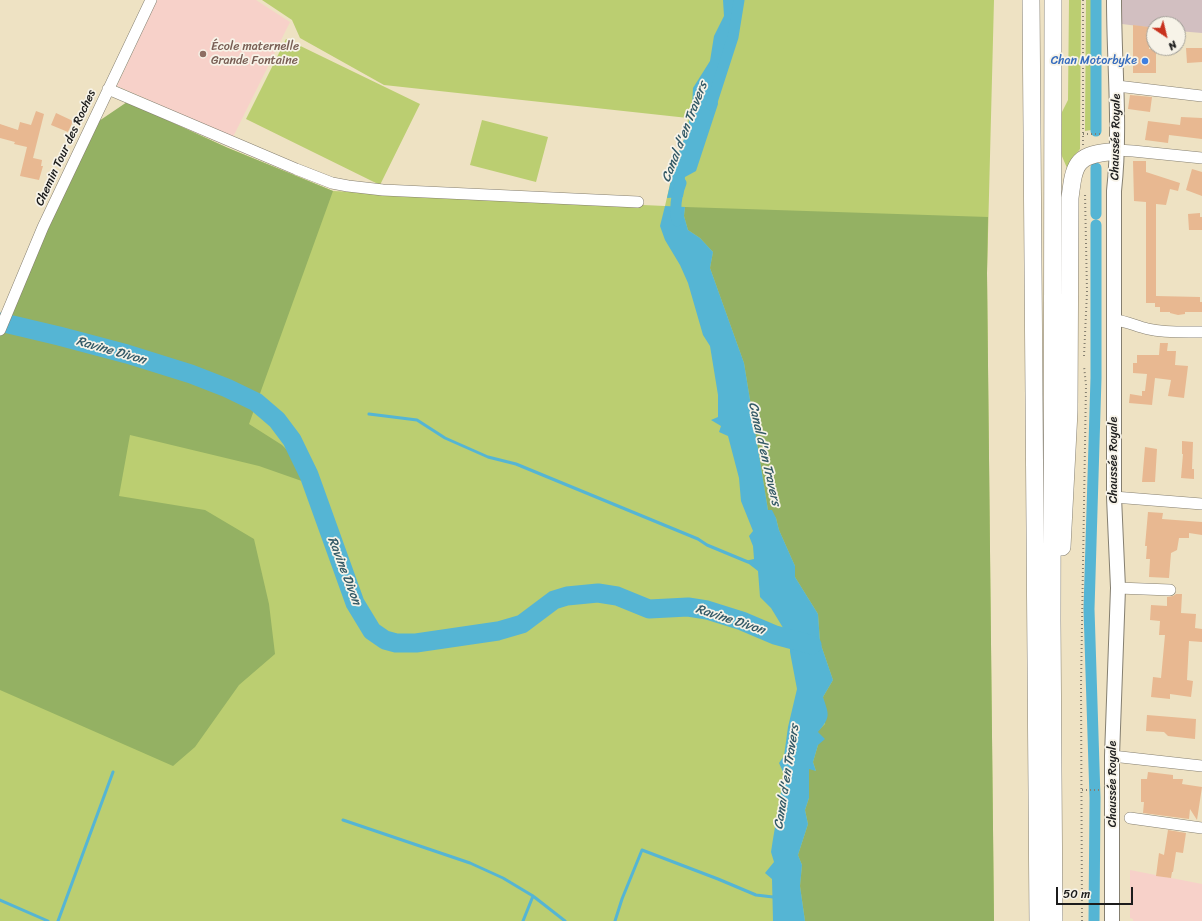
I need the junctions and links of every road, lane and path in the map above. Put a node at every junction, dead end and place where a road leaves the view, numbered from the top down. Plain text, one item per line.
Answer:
1 (151, 0) edge
2 (1053, 0) edge
3 (1083, 0) edge
4 (1106, 0) edge
5 (1114, 0) edge
6 (1031, 2) edge
7 (1117, 86) junction
8 (108, 88) junction
9 (1202, 96) edge
10 (1082, 134) junction
11 (1103, 134) dead end
12 (1087, 148) dead end
13 (1113, 151) junction
14 (1202, 158) edge
15 (1085, 193) dead end
16 (638, 202) dead end
17 (1114, 320) junction
18 (0, 330) edge
19 (1202, 332) edge
20 (1084, 358) dead end
21 (1084, 365) dead end
22 (1114, 497) junction
23 (1202, 504) edge
24 (1118, 588) junction
25 (1170, 590) dead end
26 (1053, 671) junction
27 (1112, 756) junction
28 (1202, 766) edge
29 (1081, 790) junction
30 (1103, 790) dead end
31 (1130, 818) dead end
32 (1202, 828) edge
33 (1038, 921) edge
34 (1054, 921) edge
35 (1082, 921) edge
36 (1112, 921) edge

1 - 8 street, Chemin Tour des Roches
2 - 26 highway
3 - 10 path
4 - 13 main road
5 - 7 main road, Chaussée Royale
6 - 33 highway
7 - 9 street
7 - 13 main road, Chaussée Royale
8 - 16 street
8 - 18 street, Chemin Tour des Roches
10 - 11 path
10 - 12 path
13 - 14 street
13 - 17 main road, Chaussée Royale
13 - 26 highway
15 - 20 path
17 - 19 street
17 - 22 main road, Chaussée Royale
21 - 29 path
22 - 23 street
22 - 24 main road, Chaussée Royale
24 - 25 street
24 - 27 main road, Chaussée Royale
26 - 34 highway
27 - 28 street
27 - 36 main road, Chaussée Royale
29 - 30 path
29 - 35 path
31 - 32 street

